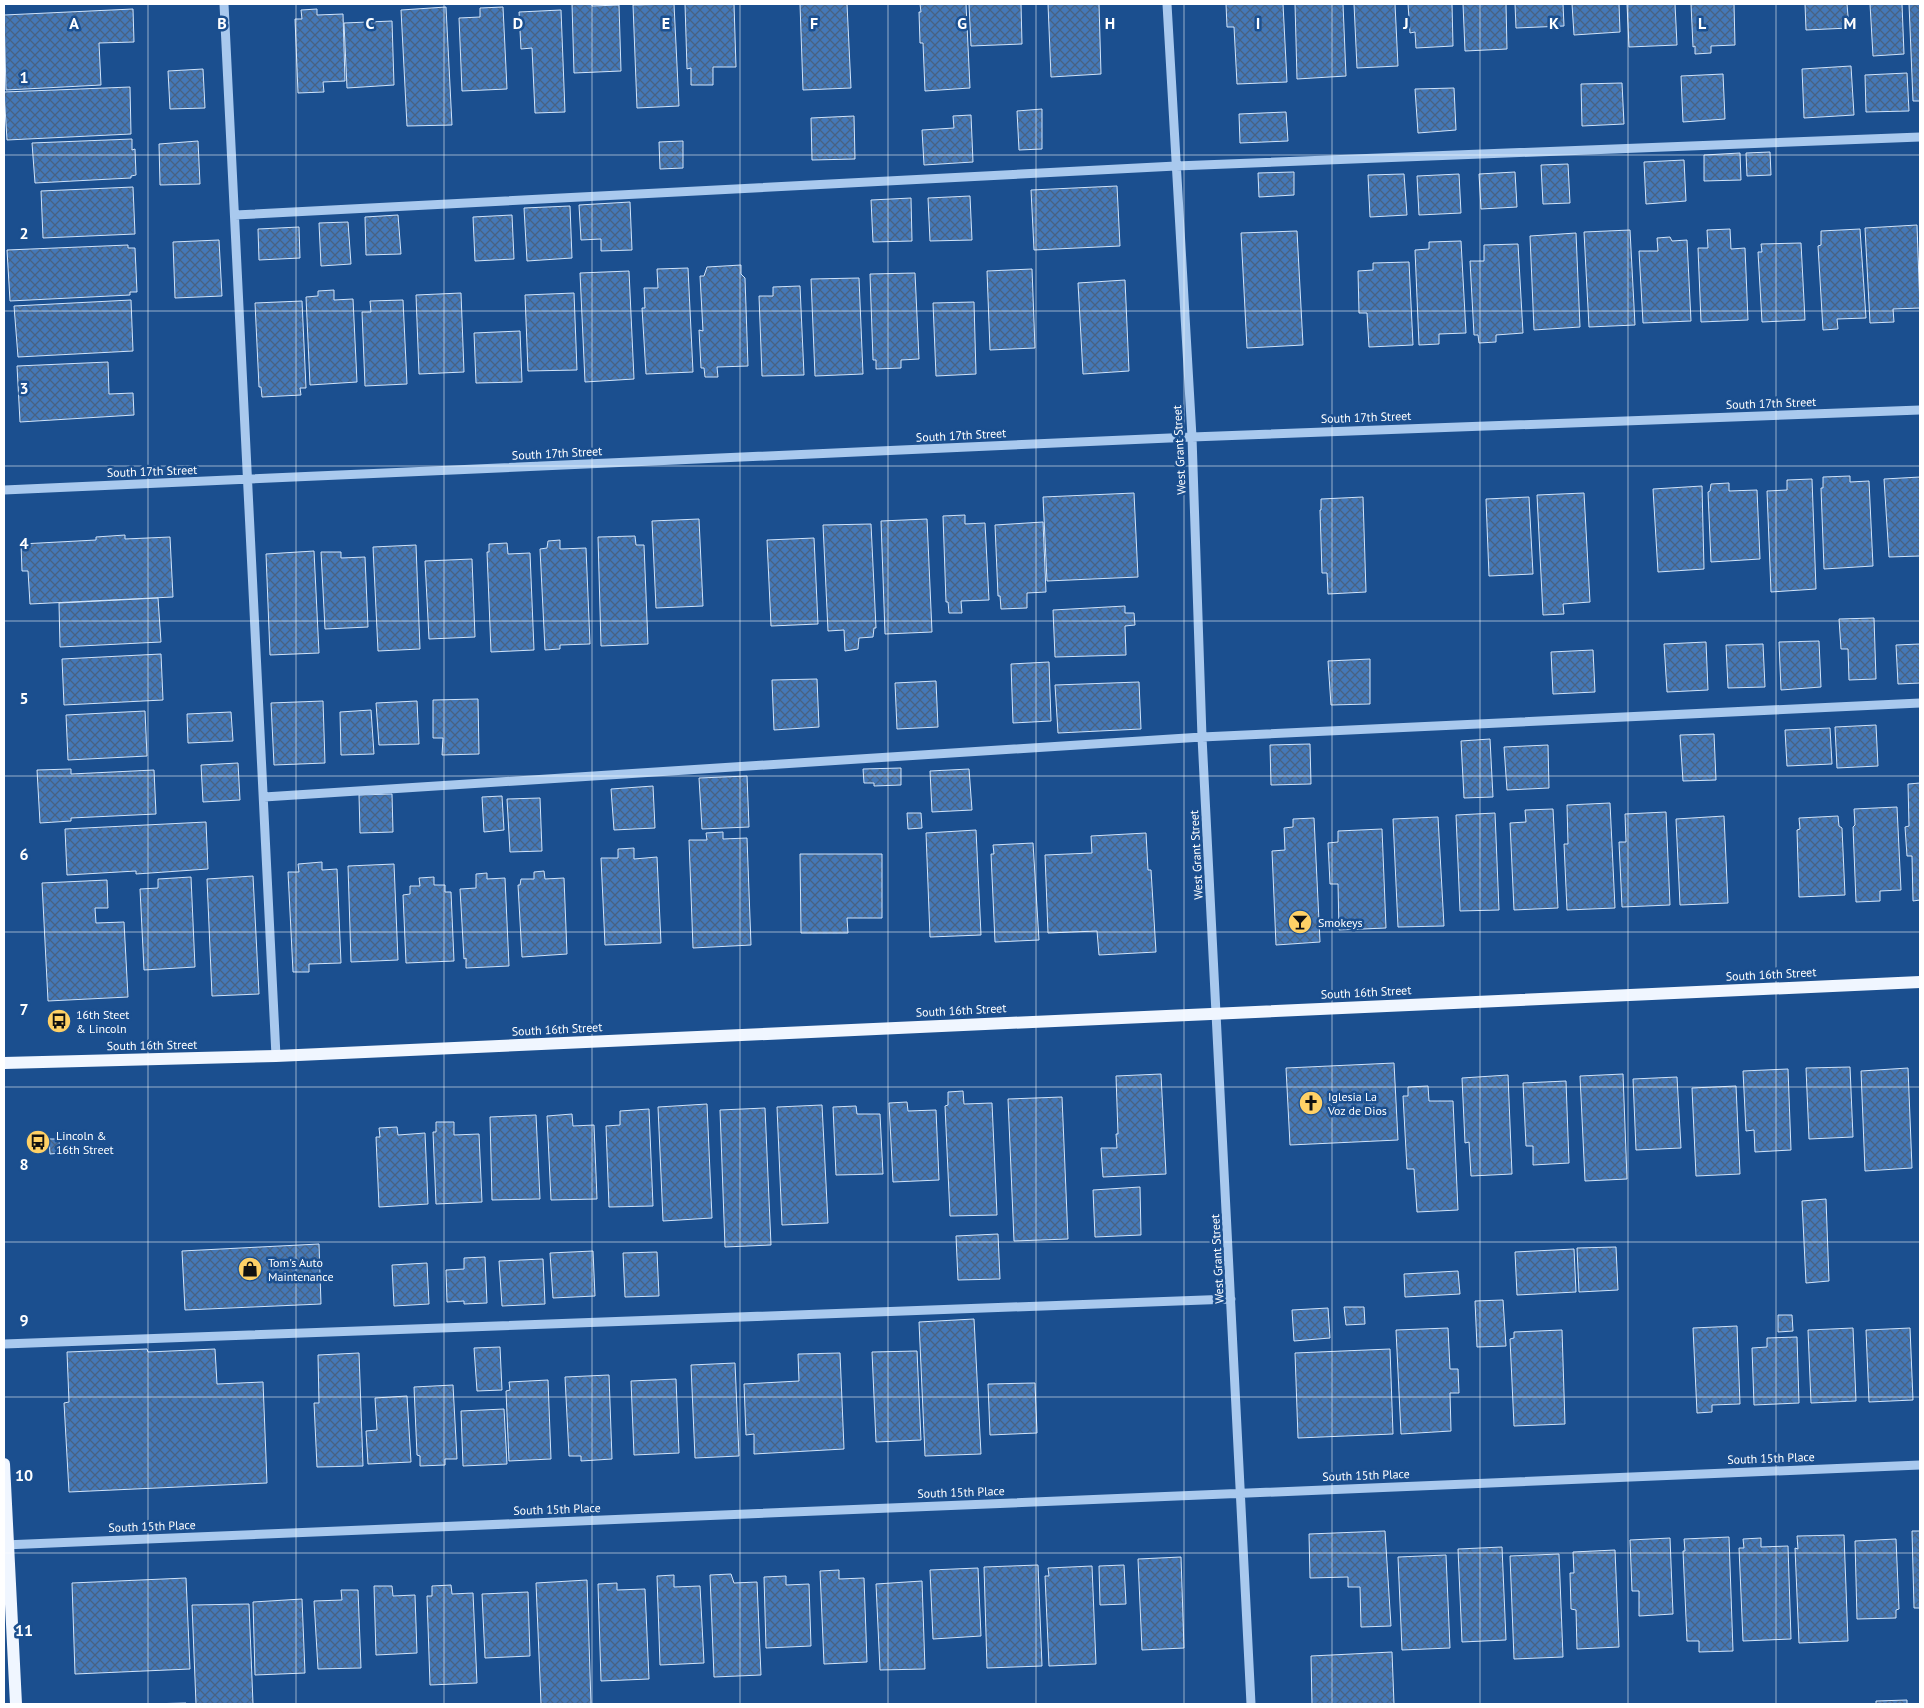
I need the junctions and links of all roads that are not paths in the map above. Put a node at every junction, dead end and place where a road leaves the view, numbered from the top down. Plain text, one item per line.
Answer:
1 (224, 4) edge
2 (1167, 4) edge
3 (1920, 138) edge
4 (1176, 166) junction
5 (235, 215) junction
6 (1920, 410) edge
7 (1192, 436) junction
8 (247, 480) junction
9 (4, 490) edge
10 (1920, 703) edge
11 (1202, 737) junction
12 (264, 797) junction
13 (1920, 982) edge
14 (1215, 1012) junction
15 (276, 1056) junction
16 (4, 1063) edge
17 (1231, 1298) junction
18 (4, 1344) edge
19 (4, 1464) edge
20 (1920, 1465) edge
21 (1241, 1492) junction
22 (6, 1545) edge
23 (16, 1704) edge
24 (1251, 1704) edge

1 - 5 street
2 - 4 street, West Grant Street
3 - 4 street
4 - 5 street
4 - 7 street, West Grant Street
5 - 8 street
6 - 7 street, South 17th Street
7 - 8 street, South 17th Street
7 - 11 street, West Grant Street
8 - 9 street, South 17th Street
8 - 12 street
10 - 11 street
11 - 12 street
11 - 14 street, West Grant Street
12 - 15 street
13 - 14 main road, South 16th Street
14 - 15 main road, South 16th Street
14 - 17 street, West Grant Street
15 - 16 main road, South 16th Street
17 - 18 street
17 - 21 street, West Grant Street
19 - 22 main road
20 - 21 street, South 15th Place
21 - 22 street, South 15th Place
21 - 24 street, West Grant Street
22 - 23 main road

